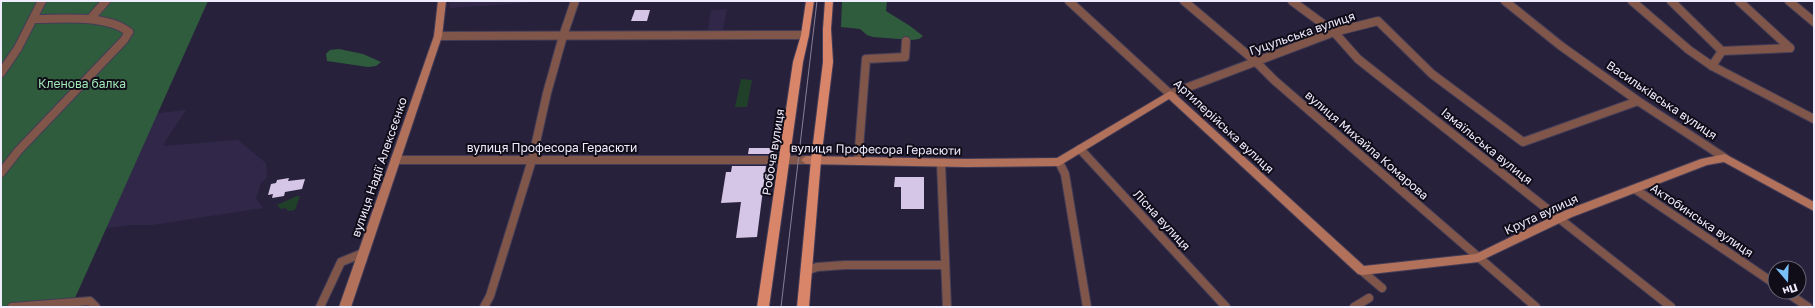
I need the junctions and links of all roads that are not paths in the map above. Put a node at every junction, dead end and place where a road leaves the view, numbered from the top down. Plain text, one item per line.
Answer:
1 (42, 1) edge
2 (106, 1) edge
3 (442, 1) edge
4 (575, 1) edge
5 (810, 1) edge
6 (829, 1) edge
7 (1070, 1) edge
8 (1184, 1) edge
9 (1292, 1) edge
10 (1505, 1) edge
11 (1632, 1) edge
12 (1671, 1) edge
13 (1739, 1) edge
14 (1789, 1) edge
15 (34, 19) junction
16 (90, 20) junction
17 (1814, 22) edge
18 (1334, 32) junction
19 (806, 35) junction
20 (438, 36) junction
21 (563, 36) junction
22 (906, 41) dead end
23 (1722, 51) junction
24 (1255, 61) junction
25 (1712, 66) junction
26 (1, 74) edge
27 (1170, 94) junction
28 (1638, 101) junction
29 (1814, 120) edge
30 (1080, 149) junction
31 (1725, 158) junction
32 (395, 160) junction
33 (532, 160) junction
34 (784, 160) junction
35 (811, 160) junction
36 (858, 161) junction
37 (1059, 162) junction
38 (941, 163) junction
39 (1, 173) edge
40 (1635, 189) junction
41 (1814, 207) edge
42 (1558, 219) junction
43 (364, 253) junction
44 (1478, 258) junction
45 (945, 265) junction
46 (806, 271) junction
47 (1362, 271) junction
48 (1767, 279) edge
49 (1382, 288) dead end
50 (1369, 298) dead end
51 (1798, 300) edge
52 (12, 307) edge
53 (96, 307) edge
54 (320, 307) edge
55 (345, 307) edge
56 (484, 307) edge
57 (763, 307) edge
58 (803, 307) edge
59 (947, 307) edge
60 (1087, 307) edge
61 (1226, 307) edge
62 (1354, 307) edge
63 (1536, 307) edge
64 (1671, 307) edge
65 (1808, 307) edge

1 - 15 street
2 - 16 street
3 - 20 street, вулиця Надії Алексєєнко
4 - 21 street
5 - 19 main road, Робоча вулиця
6 - 35 main road
7 - 27 street, Артилерійська вулиця
8 - 24 street, вулиця Михайла Комарова
9 - 18 street, Ізмаїльська вулиця
10 - 28 street, Васильківська вулиця
11 - 25 street
12 - 23 street
13 - 23 street
14 - 17 street
15 - 16 street
15 - 26 street
16 - 39 street
18 - 24 street, Гуцульська вулиця
18 - 28 street, Гуцульська вулиця
18 - 42 street, Ізмаїльська вулиця
19 - 21 street
19 - 34 main road, Робоча вулиця
20 - 21 street
20 - 32 street, вулиця Надії Алексєєнко
21 - 33 street
22 - 36 street
23 - 25 street
24 - 27 street, Гуцульська вулиця
24 - 44 street, вулиця Михайла Комарова
25 - 29 street
27 - 30 street
27 - 47 street, Артилерійська вулиця
28 - 31 street, Васильківська вулиця
30 - 37 street
30 - 61 street, Лісна вулиця
31 - 40 street, Крута вулиця
31 - 41 street, Васильківська вулиця
32 - 33 street, вулиця Професора Герасюти
32 - 43 street, вулиця Надії Алексєєнко
33 - 34 street, вулиця Професора Герасюти
33 - 56 street
34 - 35 street, вулиця Професора Герасюти
34 - 57 main road, Робоча вулиця
35 - 36 street, вулиця Професора Герасюти
35 - 46 main road
36 - 38 street, вулиця Професора Герасюти
37 - 38 street, вулиця Професора Герасюти
37 - 60 street
38 - 45 street
40 - 42 street, Крута вулиця
40 - 48 street, Актобинська вулиця
42 - 44 street, Крута вулиця
42 - 64 street, Ізмаїльська вулиця
43 - 54 street
43 - 55 street, вулиця Надії Алексєєнко
44 - 47 street, Крута вулиця
44 - 63 street, вулиця Михайла Комарова
45 - 46 street
45 - 59 street
46 - 58 main road
47 - 49 street
50 - 62 street
51 - 65 street
52 - 53 street

